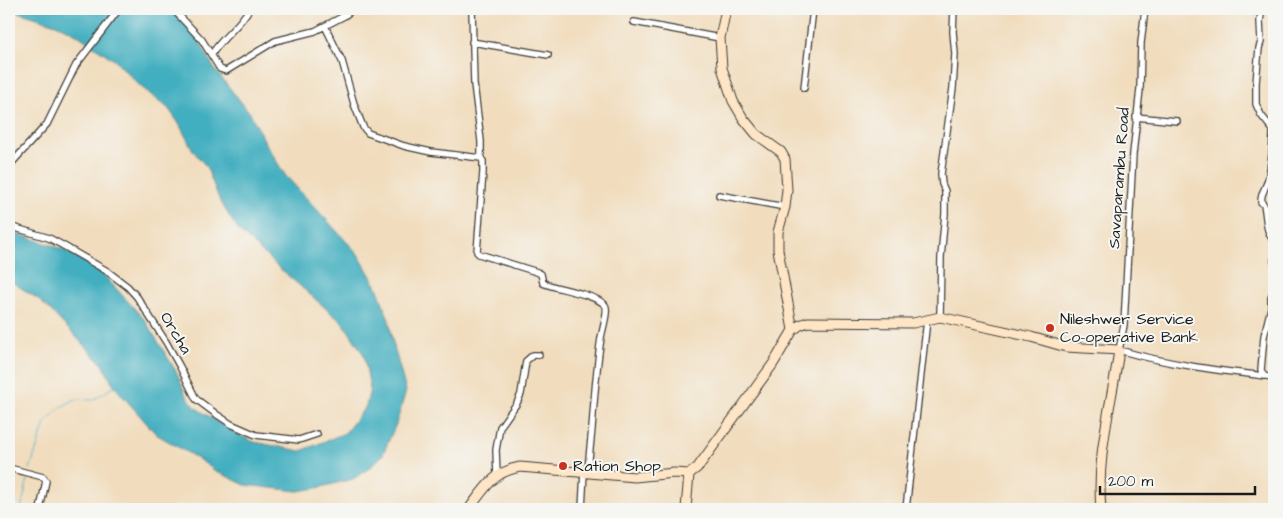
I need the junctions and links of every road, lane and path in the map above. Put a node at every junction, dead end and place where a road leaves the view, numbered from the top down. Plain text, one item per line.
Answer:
1 (119, 9) edge
2 (173, 9) edge
3 (249, 9) edge
4 (354, 9) edge
5 (472, 9) edge
6 (726, 9) edge
7 (813, 9) edge
8 (954, 9) edge
9 (1145, 9) edge
10 (1262, 9) edge
11 (634, 22) dead end
12 (325, 26) junction
13 (720, 38) junction
14 (472, 42) junction
15 (212, 54) junction
16 (548, 55) dead end
17 (804, 88) dead end
18 (1136, 117) junction
19 (1177, 121) dead end
20 (481, 158) junction
21 (9, 166) edge
22 (719, 195) dead end
23 (785, 207) junction
24 (9, 226) edge
25 (1274, 241) edge
26 (1274, 290) edge
27 (940, 317) junction
28 (926, 320) junction
29 (793, 330) junction
30 (1119, 350) junction
31 (539, 355) dead end
32 (1264, 376) junction
33 (1274, 377) edge
34 (317, 434) dead end
35 (9, 468) edge
36 (586, 472) junction
37 (689, 474) junction
38 (497, 476) junction
39 (40, 509) edge
40 (469, 509) edge
41 (582, 509) edge
42 (686, 509) edge
43 (906, 509) edge
44 (1101, 509) edge

1 - 21 street
2 - 15 street
3 - 15 street
4 - 12 street
5 - 14 street
6 - 13 main road
7 - 17 street
8 - 27 street
9 - 18 street, Savaparambu Road
10 - 25 street
11 - 13 street
12 - 15 street
12 - 20 street
13 - 23 main road
14 - 16 street
14 - 20 street
18 - 19 street
18 - 30 street, Savaparambu Road
20 - 36 street
22 - 23 street
23 - 29 main road
24 - 34 street, Orcha
26 - 32 street
27 - 28 main road
27 - 30 main road
28 - 29 main road
28 - 43 street
29 - 37 main road
30 - 32 street
30 - 44 main road
31 - 38 street
32 - 33 street
35 - 39 street
36 - 37 main road
36 - 38 main road
36 - 41 street
37 - 42 main road
38 - 40 main road

